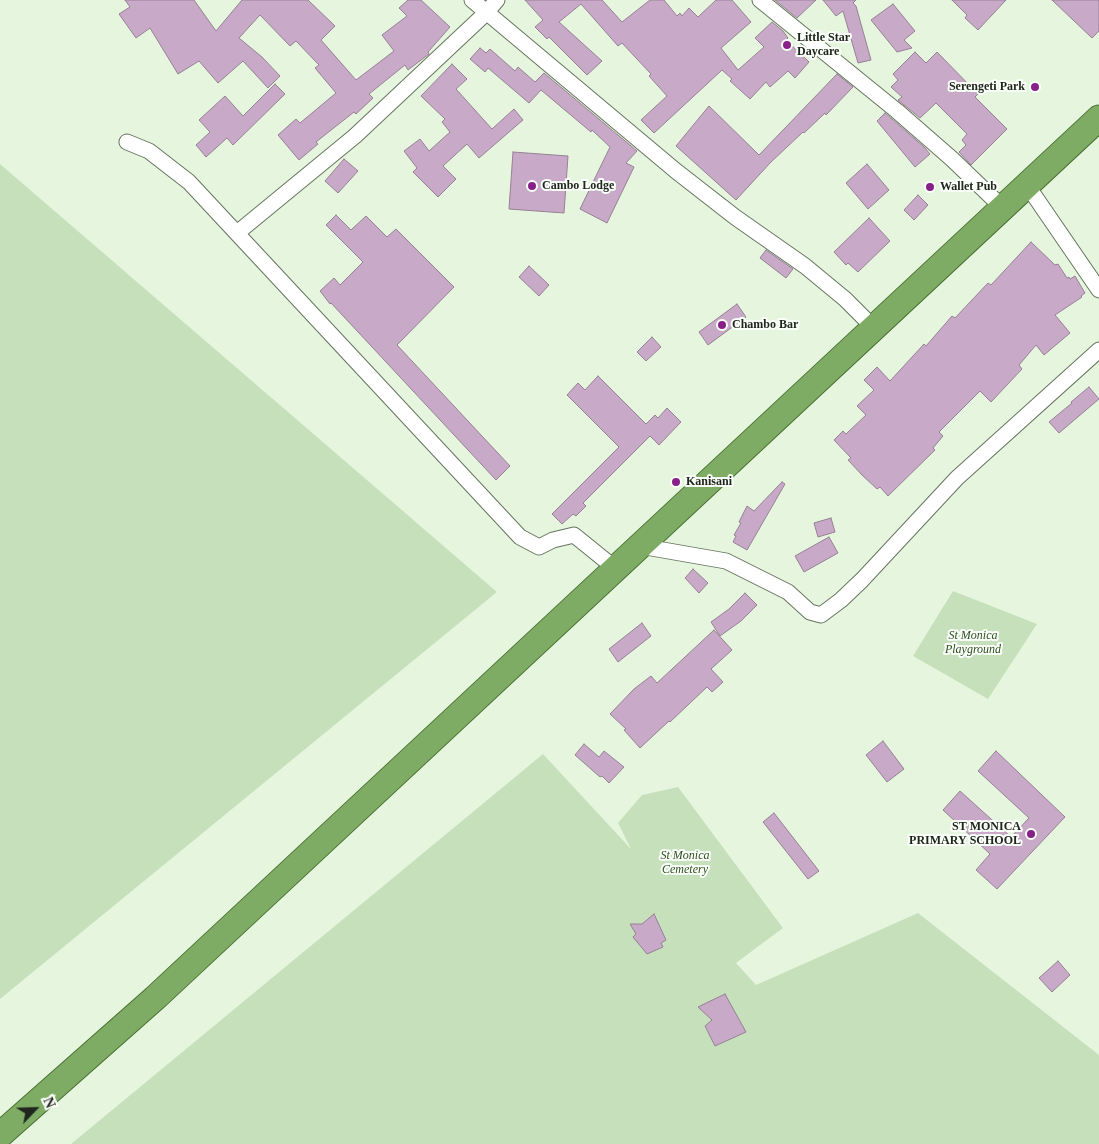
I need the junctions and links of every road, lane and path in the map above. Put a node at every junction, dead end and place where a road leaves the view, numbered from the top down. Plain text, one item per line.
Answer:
1 (472, 0) edge
2 (497, 0) edge
3 (760, 0) edge
4 (486, 13) junction
5 (1099, 118) edge
6 (127, 142) dead end
7 (1027, 185) junction
8 (1002, 208) junction
9 (237, 233) junction
10 (1099, 290) edge
11 (874, 328) junction
12 (1099, 350) edge
13 (640, 546) junction
14 (616, 569) junction
15 (0, 1135) edge

1 - 4 street
2 - 4 street
3 - 8 street
4 - 9 street
4 - 11 street
5 - 7 highway
6 - 9 street
7 - 8 highway
7 - 10 street
8 - 11 highway
9 - 14 street
11 - 13 highway
12 - 13 street
13 - 14 highway
14 - 15 highway

